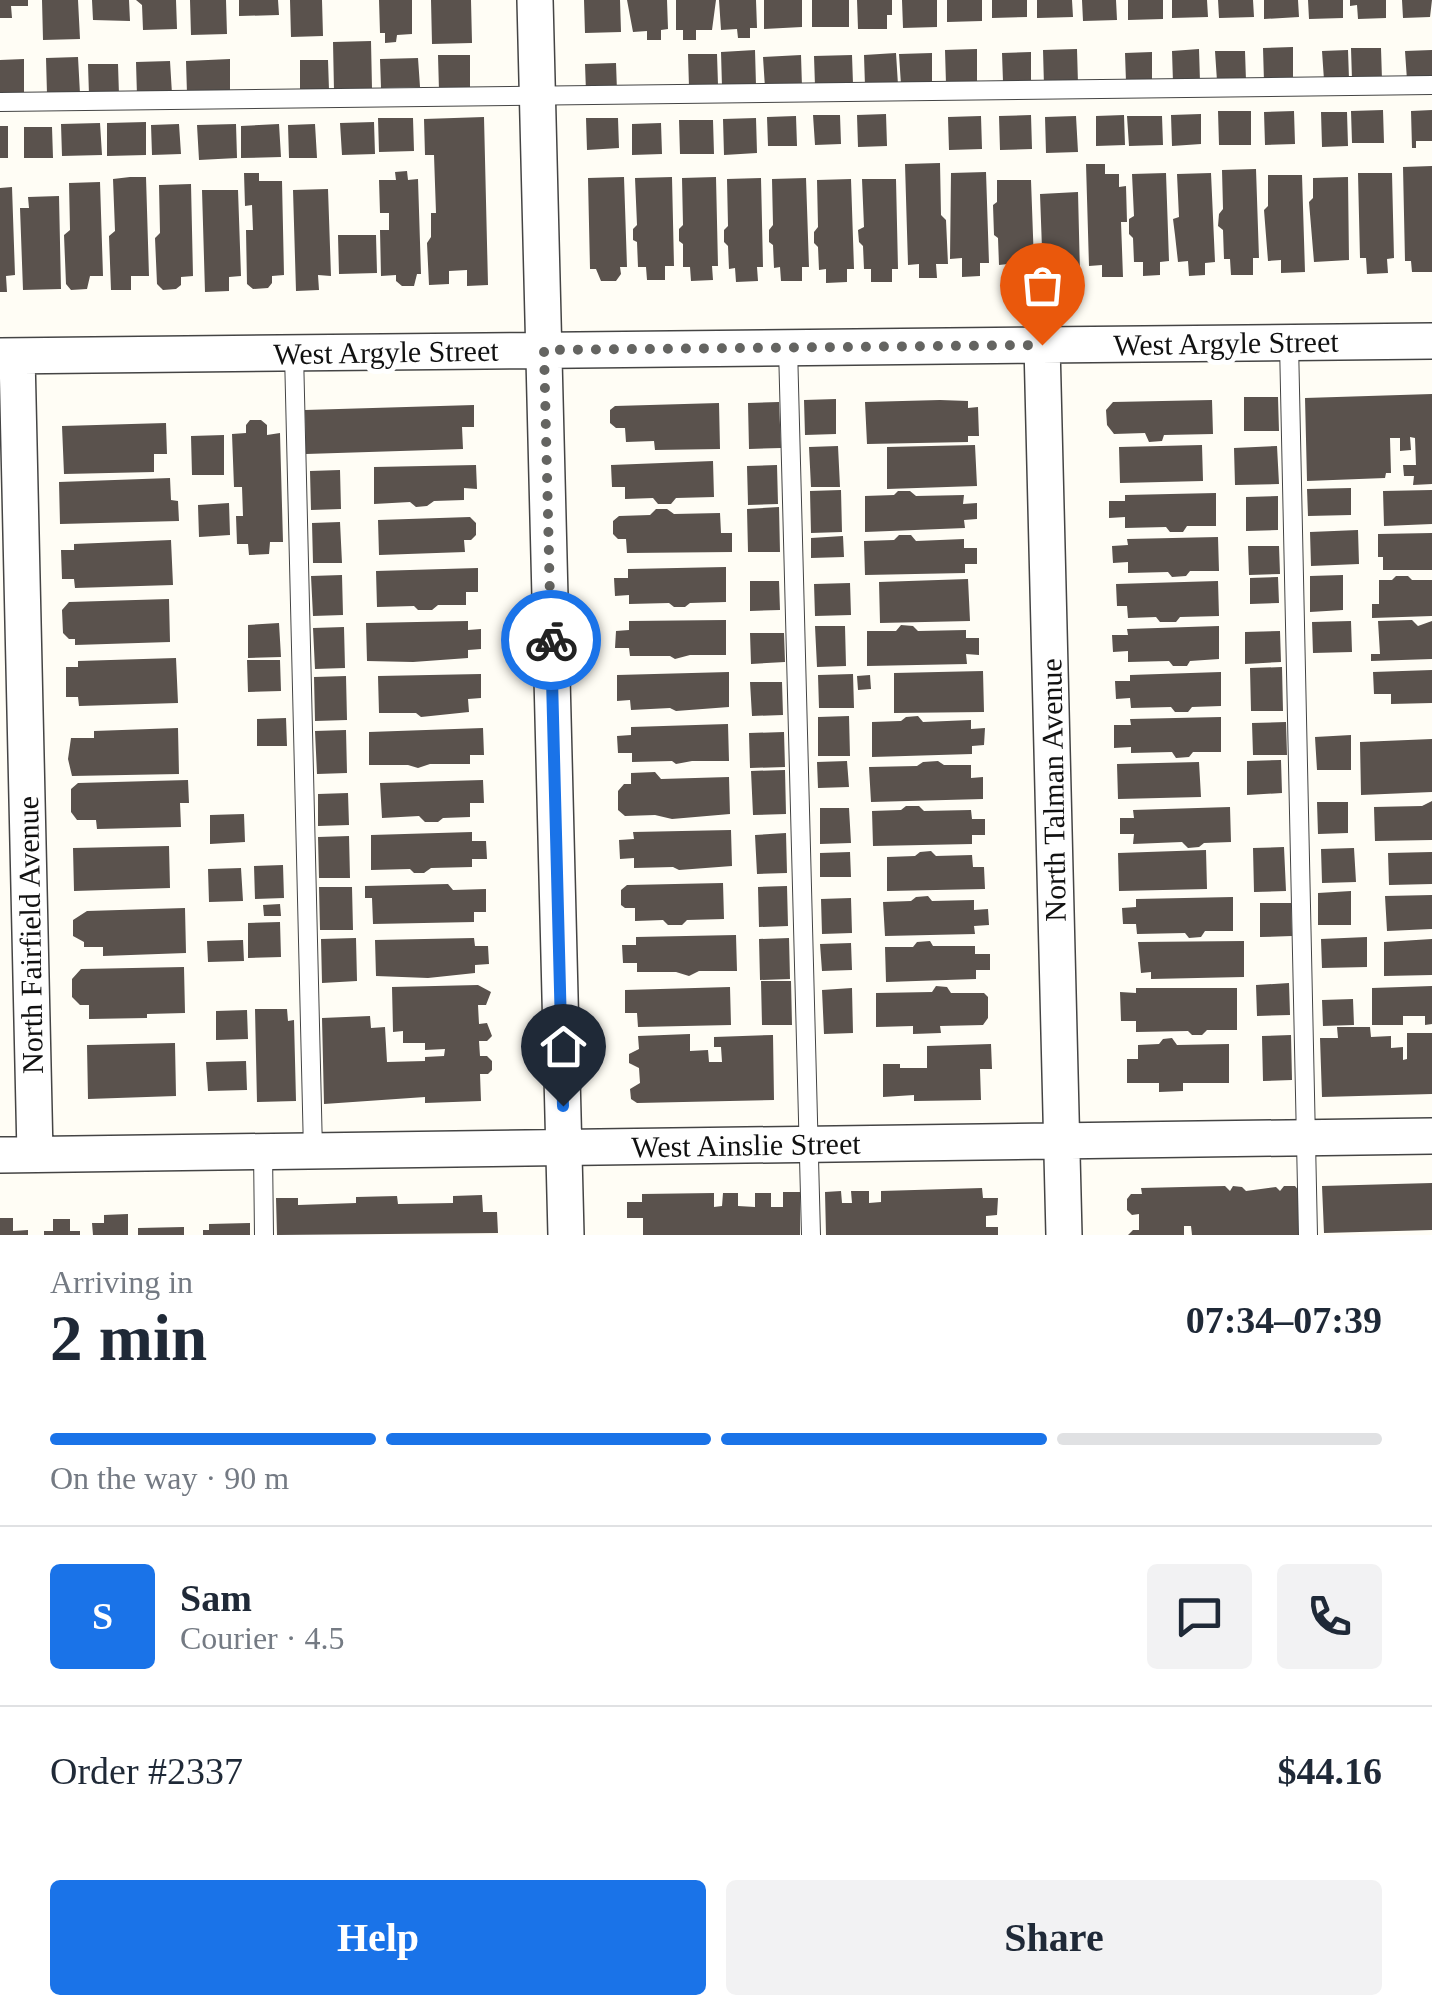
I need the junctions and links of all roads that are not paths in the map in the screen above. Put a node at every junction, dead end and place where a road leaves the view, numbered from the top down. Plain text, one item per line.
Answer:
1 (535, 0) edge
2 (1432, 85) edge
3 (538, 96) junction
4 (0, 102) edge
5 (1432, 341) edge
6 (1288, 342) junction
7 (1042, 345) junction
8 (788, 348) junction
9 (544, 350) junction
10 (294, 353) junction
11 (8, 356) edge
12 (1432, 1136) edge
13 (1306, 1138) junction
14 (1062, 1141) junction
15 (808, 1144) junction
16 (564, 1147) junction
17 (263, 1151) junction
18 (312, 1151) junction
19 (36, 1154) junction
20 (0, 1155) edge
21 (264, 1235) edge
22 (566, 1235) edge
23 (811, 1235) edge
24 (1064, 1235) edge
25 (1308, 1235) edge

1 - 3 street
2 - 3 lane
3 - 4 lane
3 - 9 street
5 - 6 street, West Argyle Street
6 - 7 street, West Argyle Street
6 - 13 lane
7 - 8 street, West Argyle Street
7 - 14 street, North Talman Avenue
8 - 9 street, West Argyle Street
8 - 15 lane
9 - 10 street, West Argyle Street
9 - 16 street
10 - 11 street, West Argyle Street
10 - 18 lane
11 - 19 street, North Fairfield Avenue
12 - 13 street, West Ainslie Street
13 - 14 street, West Ainslie Street
13 - 25 lane
14 - 15 street, West Ainslie Street
14 - 24 street, North Talman Avenue
15 - 16 street, West Ainslie Street
15 - 23 lane
16 - 18 street, West Ainslie Street
16 - 22 street
17 - 18 street, West Ainslie Street
17 - 19 street, West Ainslie Street
17 - 21 lane
19 - 20 street, West Ainslie Street

